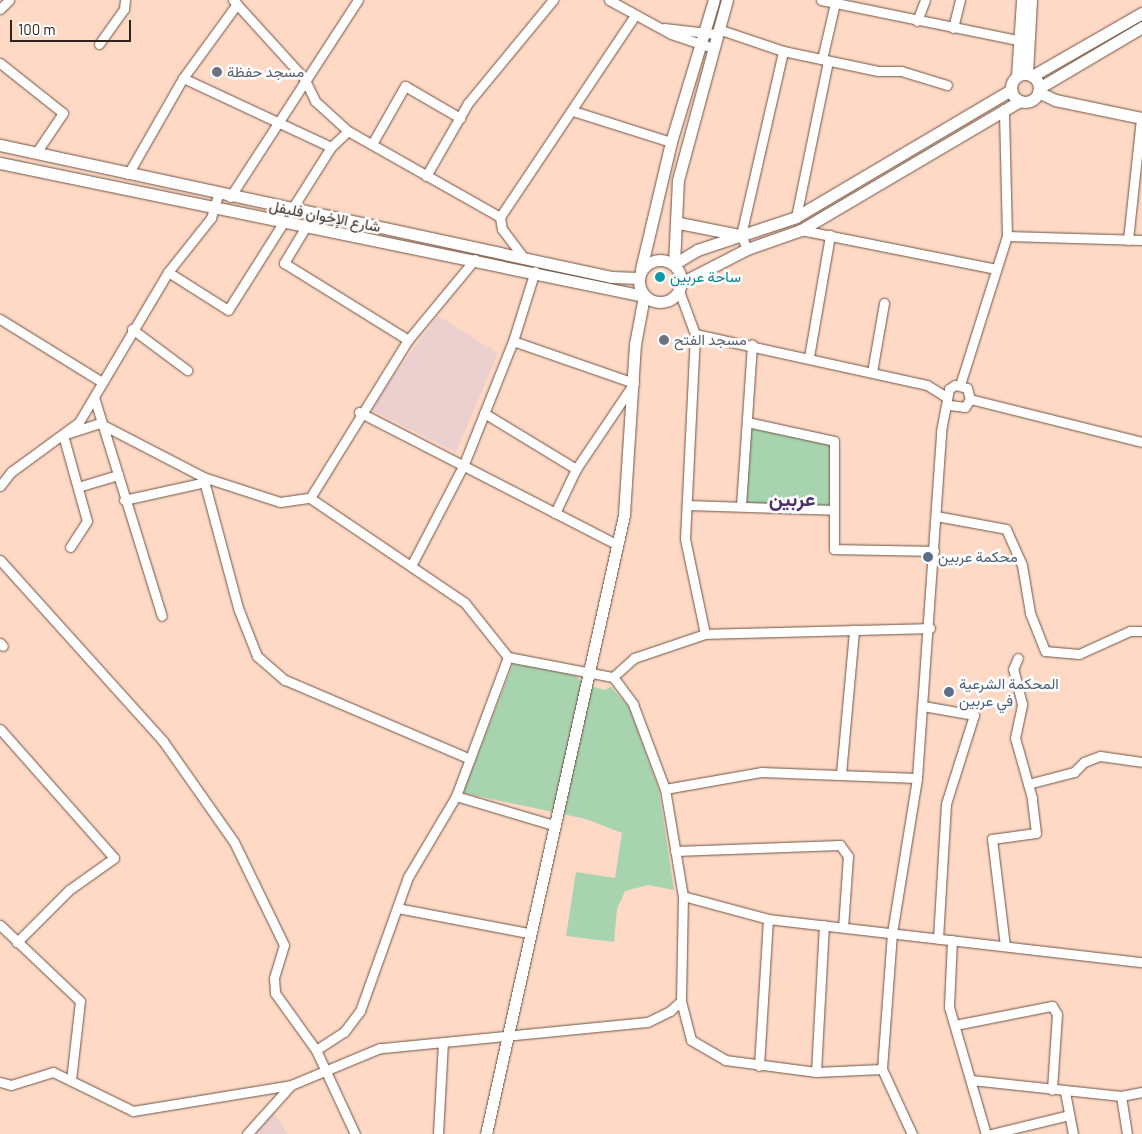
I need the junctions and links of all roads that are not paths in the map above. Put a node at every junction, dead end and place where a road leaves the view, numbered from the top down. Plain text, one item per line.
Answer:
1 (9, 0) edge
2 (125, 0) edge
3 (358, 0) edge
4 (553, 0) edge
5 (609, 0) edge
6 (714, 0) edge
7 (728, 0) edge
8 (821, 0) edge
9 (925, 0) edge
10 (960, 0) edge
11 (1022, 0) edge
12 (1031, 0) edge
13 (235, 2) edge
14 (839, 2) edge
15 (0, 9) edge
16 (1142, 13) edge
17 (635, 15) junction
18 (917, 21) junction
19 (1142, 27) edge
20 (664, 28) junction
21 (953, 28) junction
22 (704, 30) junction
23 (717, 32) junction
24 (1018, 40) junction
25 (700, 43) junction
26 (99, 44) dead end
27 (713, 48) junction
28 (783, 51) junction
29 (825, 60) junction
30 (0, 63) edge
31 (1025, 76) junction
32 (183, 78) junction
33 (304, 78) junction
34 (947, 85) dead end
35 (1011, 90) junction
36 (1038, 90) junction
37 (1020, 101) junction
38 (1004, 109) junction
39 (573, 111) junction
40 (460, 118) junction
41 (1142, 118) edge
42 (276, 121) junction
43 (348, 131) junction
44 (671, 142) junction
45 (372, 144) junction
46 (0, 145) edge
47 (331, 147) junction
48 (36, 153) junction
49 (0, 163) edge
50 (128, 174) junction
51 (426, 176) junction
52 (224, 196) junction
53 (294, 208) junction
54 (215, 211) junction
55 (500, 217) junction
56 (796, 217) junction
57 (281, 223) junction
58 (679, 223) junction
59 (305, 228) junction
60 (801, 230) junction
61 (741, 235) junction
62 (830, 235) junction
63 (1007, 236) junction
64 (1128, 240) junction
65 (1142, 240) edge
66 (747, 249) junction
67 (522, 256) junction
68 (475, 259) junction
69 (674, 264) junction
70 (996, 269) junction
71 (535, 270) junction
72 (168, 272) junction
73 (640, 274) junction
74 (680, 287) junction
75 (644, 296) junction
76 (884, 303) dead end
77 (0, 319) edge
78 (132, 329) junction
79 (695, 334) junction
80 (408, 340) junction
81 (513, 342) junction
82 (752, 344) junction
83 (809, 357) junction
84 (187, 370) dead end
85 (872, 372) junction
86 (102, 382) junction
87 (634, 383) junction
88 (960, 385) junction
89 (94, 397) junction
90 (970, 399) junction
91 (947, 401) junction
92 (359, 412) junction
93 (484, 413) junction
94 (748, 422) junction
95 (103, 425) junction
96 (63, 435) junction
97 (1142, 442) edge
98 (464, 464) junction
99 (576, 470) junction
100 (118, 475) junction
101 (204, 480) junction
102 (0, 486) edge
103 (78, 488) junction
104 (310, 498) junction
105 (124, 500) junction
106 (687, 505) junction
107 (741, 506) junction
108 (834, 510) junction
109 (555, 513) junction
110 (936, 516) junction
111 (618, 545) junction
112 (70, 547) dead end
113 (934, 551) junction
114 (0, 560) edge
115 (411, 566) junction
116 (162, 616) dead end
117 (930, 628) junction
118 (854, 630) junction
119 (1142, 631) edge
120 (705, 634) junction
121 (508, 656) junction
122 (1018, 658) dead end
123 (590, 672) junction
124 (613, 677) junction
125 (923, 706) junction
126 (0, 729) edge
127 (470, 759) junction
128 (1142, 762) edge
129 (841, 774) junction
130 (917, 778) junction
131 (1028, 784) junction
132 (665, 789) junction
133 (456, 796) junction
134 (553, 825) junction
135 (675, 851) junction
136 (683, 896) junction
137 (397, 908) junction
138 (768, 919) junction
139 (0, 925) edge
140 (824, 925) junction
141 (843, 927) junction
142 (528, 933) junction
143 (892, 933) junction
144 (938, 938) junction
145 (952, 940) junction
146 (17, 942) junction
147 (1005, 946) junction
148 (1142, 962) edge
149 (681, 1001) junction
150 (955, 1025) junction
151 (507, 1037) junction
152 (443, 1043) junction
153 (316, 1050) junction
154 (759, 1066) junction
155 (882, 1069) junction
156 (326, 1071) junction
157 (816, 1072) junction
158 (71, 1080) junction
159 (971, 1080) junction
160 (0, 1082) edge
161 (11, 1085) junction
162 (291, 1085) junction
163 (0, 1090) edge
164 (1052, 1090) junction
165 (1065, 1092) junction
166 (1142, 1092) edge
167 (1120, 1096) junction
168 (1069, 1115) junction
169 (247, 1134) edge
170 (355, 1134) edge
171 (438, 1134) edge
172 (486, 1134) edge
173 (912, 1134) edge
174 (986, 1134) edge
175 (991, 1134) edge
176 (1073, 1134) edge
177 (1127, 1134) edge

1 - 15 street
2 - 26 street
3 - 33 street
4 - 40 street
5 - 17 street
6 - 22 main road
7 - 23 main road
8 - 14 street
9 - 18 street
10 - 21 street
11 - 24 main road
12 - 31 main road
13 - 32 street
13 - 33 street
14 - 18 street
14 - 29 street
16 - 31 main road
17 - 20 street
17 - 39 street
18 - 21 street
19 - 36 main road
20 - 22 street
20 - 25 street
21 - 24 street
22 - 23 street
22 - 25 main road
23 - 27 main road
23 - 28 street
24 - 31 main road
25 - 27 street
25 - 44 main road
27 - 58 main road
28 - 29 street
28 - 61 street
29 - 34 street
29 - 56 street
30 - 48 street
31 - 35 main road
31 - 36 main road
32 - 42 street
32 - 50 street
33 - 42 street
33 - 43 street
35 - 37 main road
35 - 56 main road
36 - 37 main road
36 - 41 main road
37 - 38 main road
38 - 60 main road
38 - 63 street
39 - 44 street
39 - 55 street
40 - 45 street
40 - 51 street
41 - 64 street
42 - 47 street
42 - 52 street
43 - 45 street
43 - 47 street
44 - 73 main road
45 - 51 street
46 - 48 main road, شارع الإخوان فليفل
47 - 53 street
48 - 50 main road, شارع الإخوان فليفل
49 - 54 main road, شارع الإخوان فليفل
50 - 52 main road, شارع الإخوان فليفل
51 - 55 street
52 - 53 main road, شارع الإخوان فليفل
52 - 54 street
53 - 57 street
53 - 67 main road, شارع الإخوان فليفل
54 - 57 main road, شارع الإخوان فليفل
54 - 72 street
55 - 67 street
56 - 61 main road
57 - 59 main road, شارع الإخوان فليفل
57 - 72 street
58 - 61 main road
58 - 69 main road
59 - 68 main road, شارع الإخوان فليفل
59 - 80 street
60 - 62 street
60 - 66 main road
61 - 66 street
61 - 69 main road
62 - 70 street
62 - 83 street
63 - 64 street
63 - 70 street
64 - 65 street
66 - 74 main road
67 - 73 main road, شارع الإخوان فليفل
68 - 71 main road, شارع الإخوان فليفل
68 - 80 street
69 - 73 main road
69 - 74 main road
70 - 88 street
71 - 75 main road, شارع الإخوان فليفل
71 - 81 street
72 - 78 street
73 - 75 main road
74 - 75 main road
74 - 79 street
75 - 87 main road
76 - 85 street
77 - 86 street
78 - 84 street
78 - 86 street
79 - 82 street
79 - 106 street
80 - 92 street
81 - 87 street
81 - 93 street
82 - 83 street
82 - 94 street
83 - 85 street
85 - 91 street
86 - 89 street
87 - 99 street
87 - 111 main road
88 - 90 street
88 - 91 street
89 - 95 street
89 - 96 street
90 - 91 street
90 - 97 street
91 - 110 street
92 - 98 street
92 - 104 street
93 - 98 street
93 - 99 street
94 - 107 street
94 - 108 street
95 - 96 street
95 - 100 street
95 - 101 street
96 - 102 street
96 - 103 street
98 - 109 street
98 - 115 street
99 - 109 street
100 - 103 street
100 - 105 street
101 - 104 street
101 - 105 street
101 - 127 street
103 - 112 street
104 - 115 street
105 - 116 street
106 - 107 street
106 - 120 street
107 - 108 street
108 - 113 street
109 - 111 street
110 - 113 street
110 - 119 street
111 - 123 main road
113 - 117 street
114 - 153 street
115 - 121 street
117 - 118 street
117 - 125 street
118 - 120 street
118 - 129 street
120 - 124 street
121 - 123 street
121 - 127 street
122 - 131 street
123 - 124 street
123 - 134 main road
124 - 132 street
125 - 130 street
125 - 144 street
126 - 146 street
127 - 133 street
128 - 131 street
129 - 130 street
129 - 132 street
130 - 143 street
131 - 147 street
132 - 135 street
133 - 134 street
133 - 137 street
134 - 142 main road
135 - 136 street
135 - 141 street
136 - 138 street
136 - 149 street
137 - 142 street
137 - 153 street
138 - 140 street
138 - 154 street
139 - 146 street
140 - 141 street
140 - 157 street
141 - 143 street
142 - 151 main road
143 - 144 street
143 - 155 street
144 - 145 street
145 - 147 street
145 - 150 street
146 - 158 street
147 - 148 street
149 - 151 street
149 - 154 street
150 - 159 street
150 - 164 street
151 - 152 street
151 - 172 main road
152 - 156 street
152 - 171 street
153 - 156 street
154 - 157 street
155 - 157 street
155 - 173 street
156 - 162 street
156 - 170 street
158 - 161 street
158 - 162 street
159 - 164 street
159 - 174 street
160 - 161 street
161 - 163 street
162 - 169 street
164 - 165 street
165 - 167 street
165 - 168 street
166 - 167 street
167 - 177 street
168 - 175 street
168 - 176 street

